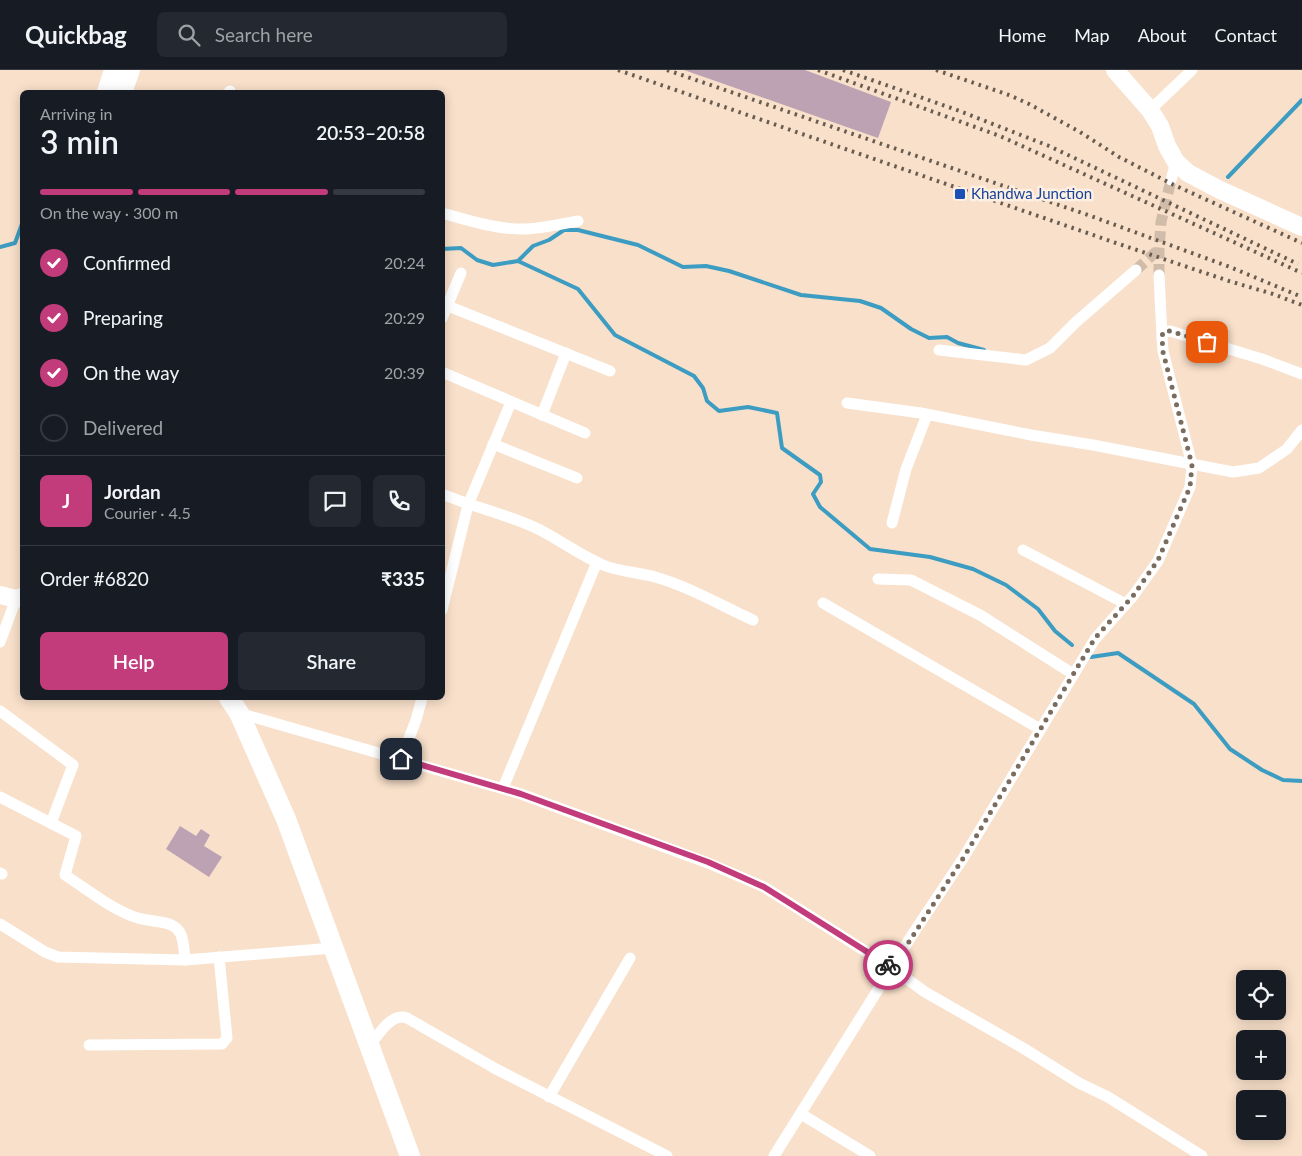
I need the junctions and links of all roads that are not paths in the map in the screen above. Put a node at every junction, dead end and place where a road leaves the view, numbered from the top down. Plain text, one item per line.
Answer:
1 (112, 70) edge
2 (130, 70) edge
3 (1115, 70) edge
4 (1192, 70) edge
5 (106, 90) edge
6 (123, 90) edge
7 (1150, 110) junction
8 (1176, 162) junction
9 (1171, 180) tunnel mouth
10 (445, 214) edge
11 (578, 221) dead end
12 (1302, 227) edge
13 (1136, 270) tunnel mouth
14 (461, 273) dead end
15 (1159, 275) tunnel mouth
16 (448, 306) junction
17 (445, 312) edge
18 (1162, 337) junction
19 (939, 350) dead end
20 (566, 353) junction
21 (610, 371) dead end
22 (445, 373) edge
23 (1302, 374) edge
24 (511, 402) junction
25 (847, 403) dead end
26 (542, 415) junction
27 (927, 415) junction
28 (1302, 430) edge
29 (585, 433) dead end
30 (493, 444) junction
31 (1192, 465) junction
32 (577, 478) dead end
33 (445, 495) edge
34 (468, 505) junction
35 (892, 523) dead end
36 (1023, 550) dead end
37 (597, 562) junction
38 (878, 579) dead end
39 (13, 597) edge
40 (445, 598) edge
41 (823, 603) dead end
42 (1126, 604) junction
43 (753, 620) dead end
44 (0, 642) edge
45 (1073, 674) junction
46 (421, 700) edge
47 (234, 705) edge
48 (0, 711) edge
49 (1040, 729) junction
50 (401, 759) junction
51 (503, 788) junction
52 (0, 797) edge
53 (51, 823) junction
54 (0, 924) edge
55 (333, 948) junction
56 (219, 957) junction
57 (630, 958) dead end
58 (185, 960) junction
59 (892, 968) junction
60 (89, 1045) dead end
61 (369, 1046) junction
62 (549, 1097) junction
63 (801, 1114) junction
64 (410, 1156) edge
65 (666, 1156) edge
66 (774, 1156) edge
67 (870, 1156) edge
68 (1202, 1156) edge

1 - 5 street
2 - 6 highway
3 - 7 main road
4 - 7 street
7 - 8 main road
8 - 9 street
8 - 12 main road
10 - 11 street
13 - 19 street
14 - 16 street
15 - 18 street
16 - 17 street
16 - 20 street
18 - 23 street
18 - 31 street
20 - 21 street
20 - 26 street
22 - 24 street
24 - 26 street
24 - 30 street
25 - 27 street
26 - 29 street
27 - 31 street
27 - 35 street
28 - 31 street
30 - 32 street
30 - 34 street
31 - 42 street
33 - 34 street
34 - 37 street
34 - 40 street
36 - 42 street
37 - 43 street
37 - 51 street
38 - 45 street
39 - 44 street
41 - 49 street
42 - 45 street
45 - 49 street
46 - 50 street
47 - 50 street
47 - 55 highway
48 - 53 street
49 - 59 street
50 - 51 street
51 - 59 street
52 - 53 street
53 - 58 street
54 - 58 street
55 - 56 street
55 - 61 highway
56 - 58 street
56 - 60 street
57 - 62 street
59 - 63 street
59 - 68 street
61 - 62 street
61 - 64 highway
62 - 65 street
63 - 66 street
63 - 67 street

